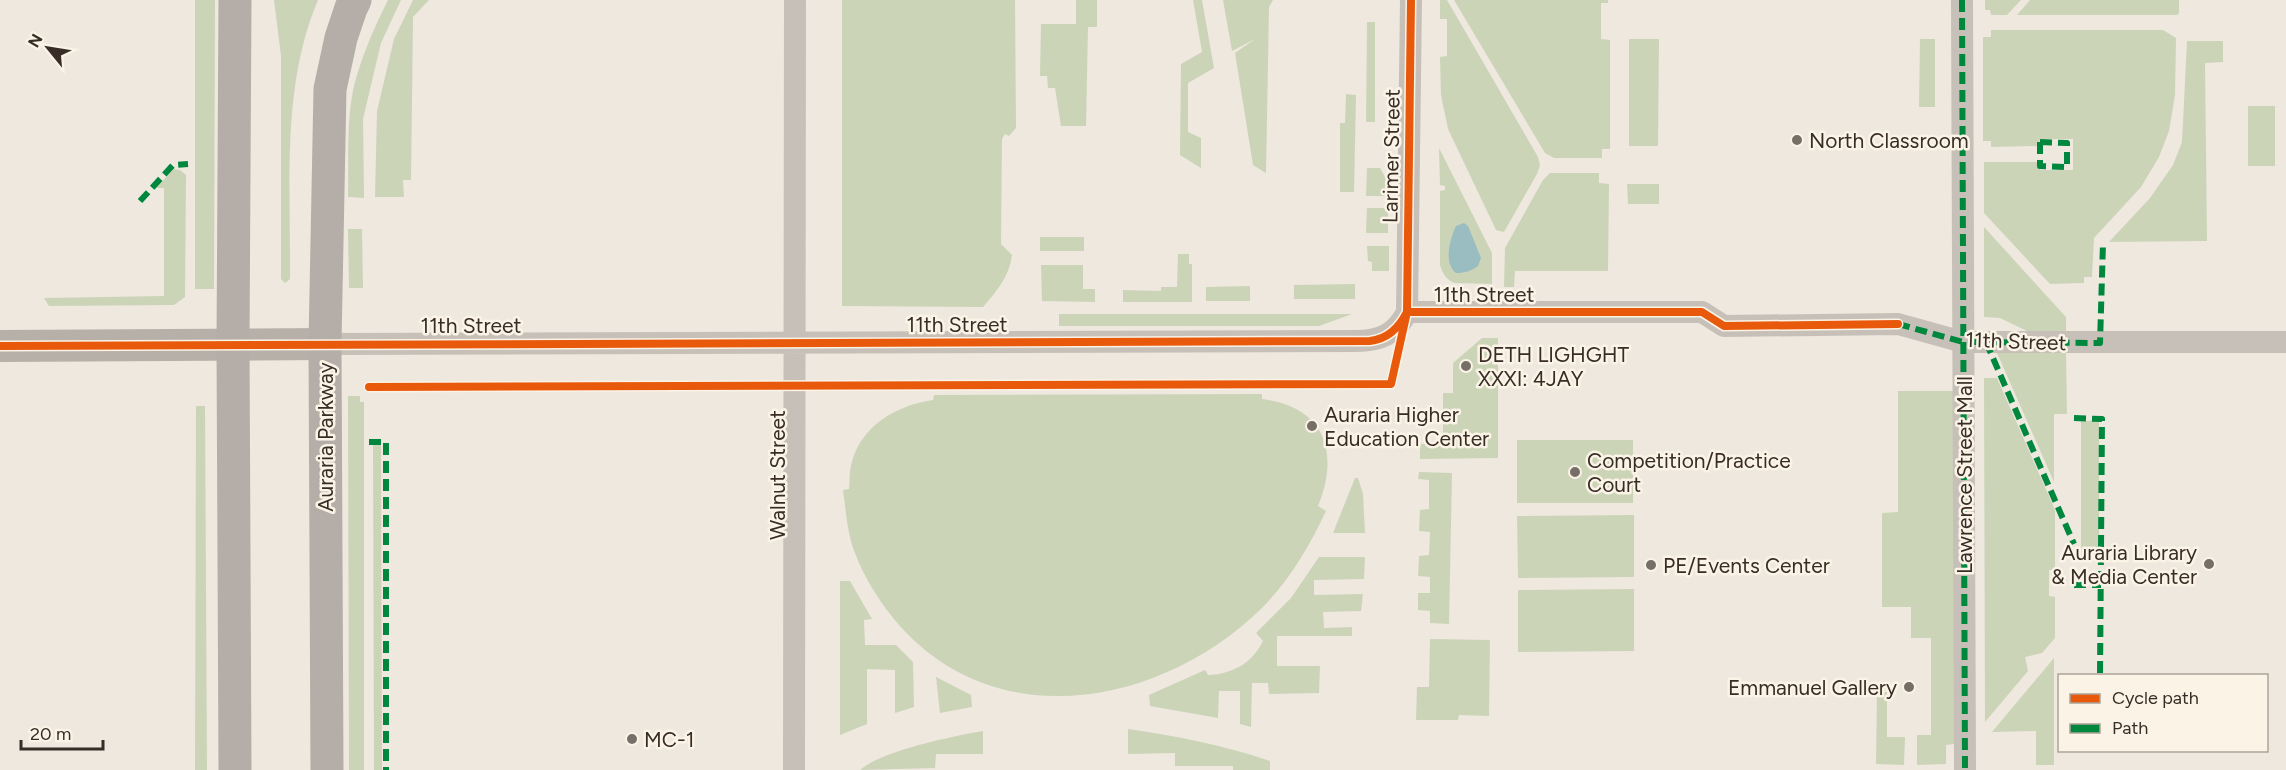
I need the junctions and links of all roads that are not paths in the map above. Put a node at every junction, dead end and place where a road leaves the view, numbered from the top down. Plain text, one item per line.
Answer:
1 (236, 0) edge
2 (795, 0) edge
3 (1411, 0) edge
4 (1962, 0) edge
5 (352, 3) edge
6 (1407, 312) junction
7 (1963, 342) junction
8 (2286, 342) edge
9 (795, 343) junction
10 (233, 344) junction
11 (325, 344) junction
12 (0, 346) edge
13 (235, 770) edge
14 (327, 770) edge
15 (794, 770) edge
16 (1965, 770) edge

1 - 10 main road
2 - 9 street, Walnut Street
3 - 6 street, Larimer Street
4 - 7 street, Lawrence Street Mall
5 - 11 main road, Auraria Parkway
6 - 7 street, 11th Street
6 - 9 street, 11th Street
7 - 8 street, 11th Street
7 - 16 street, Lawrence Street Mall
9 - 11 street, 11th Street
9 - 15 street, Walnut Street
10 - 11 street, 11th Street
10 - 12 street, 11th Street
10 - 13 main road
11 - 14 main road, Auraria Parkway

